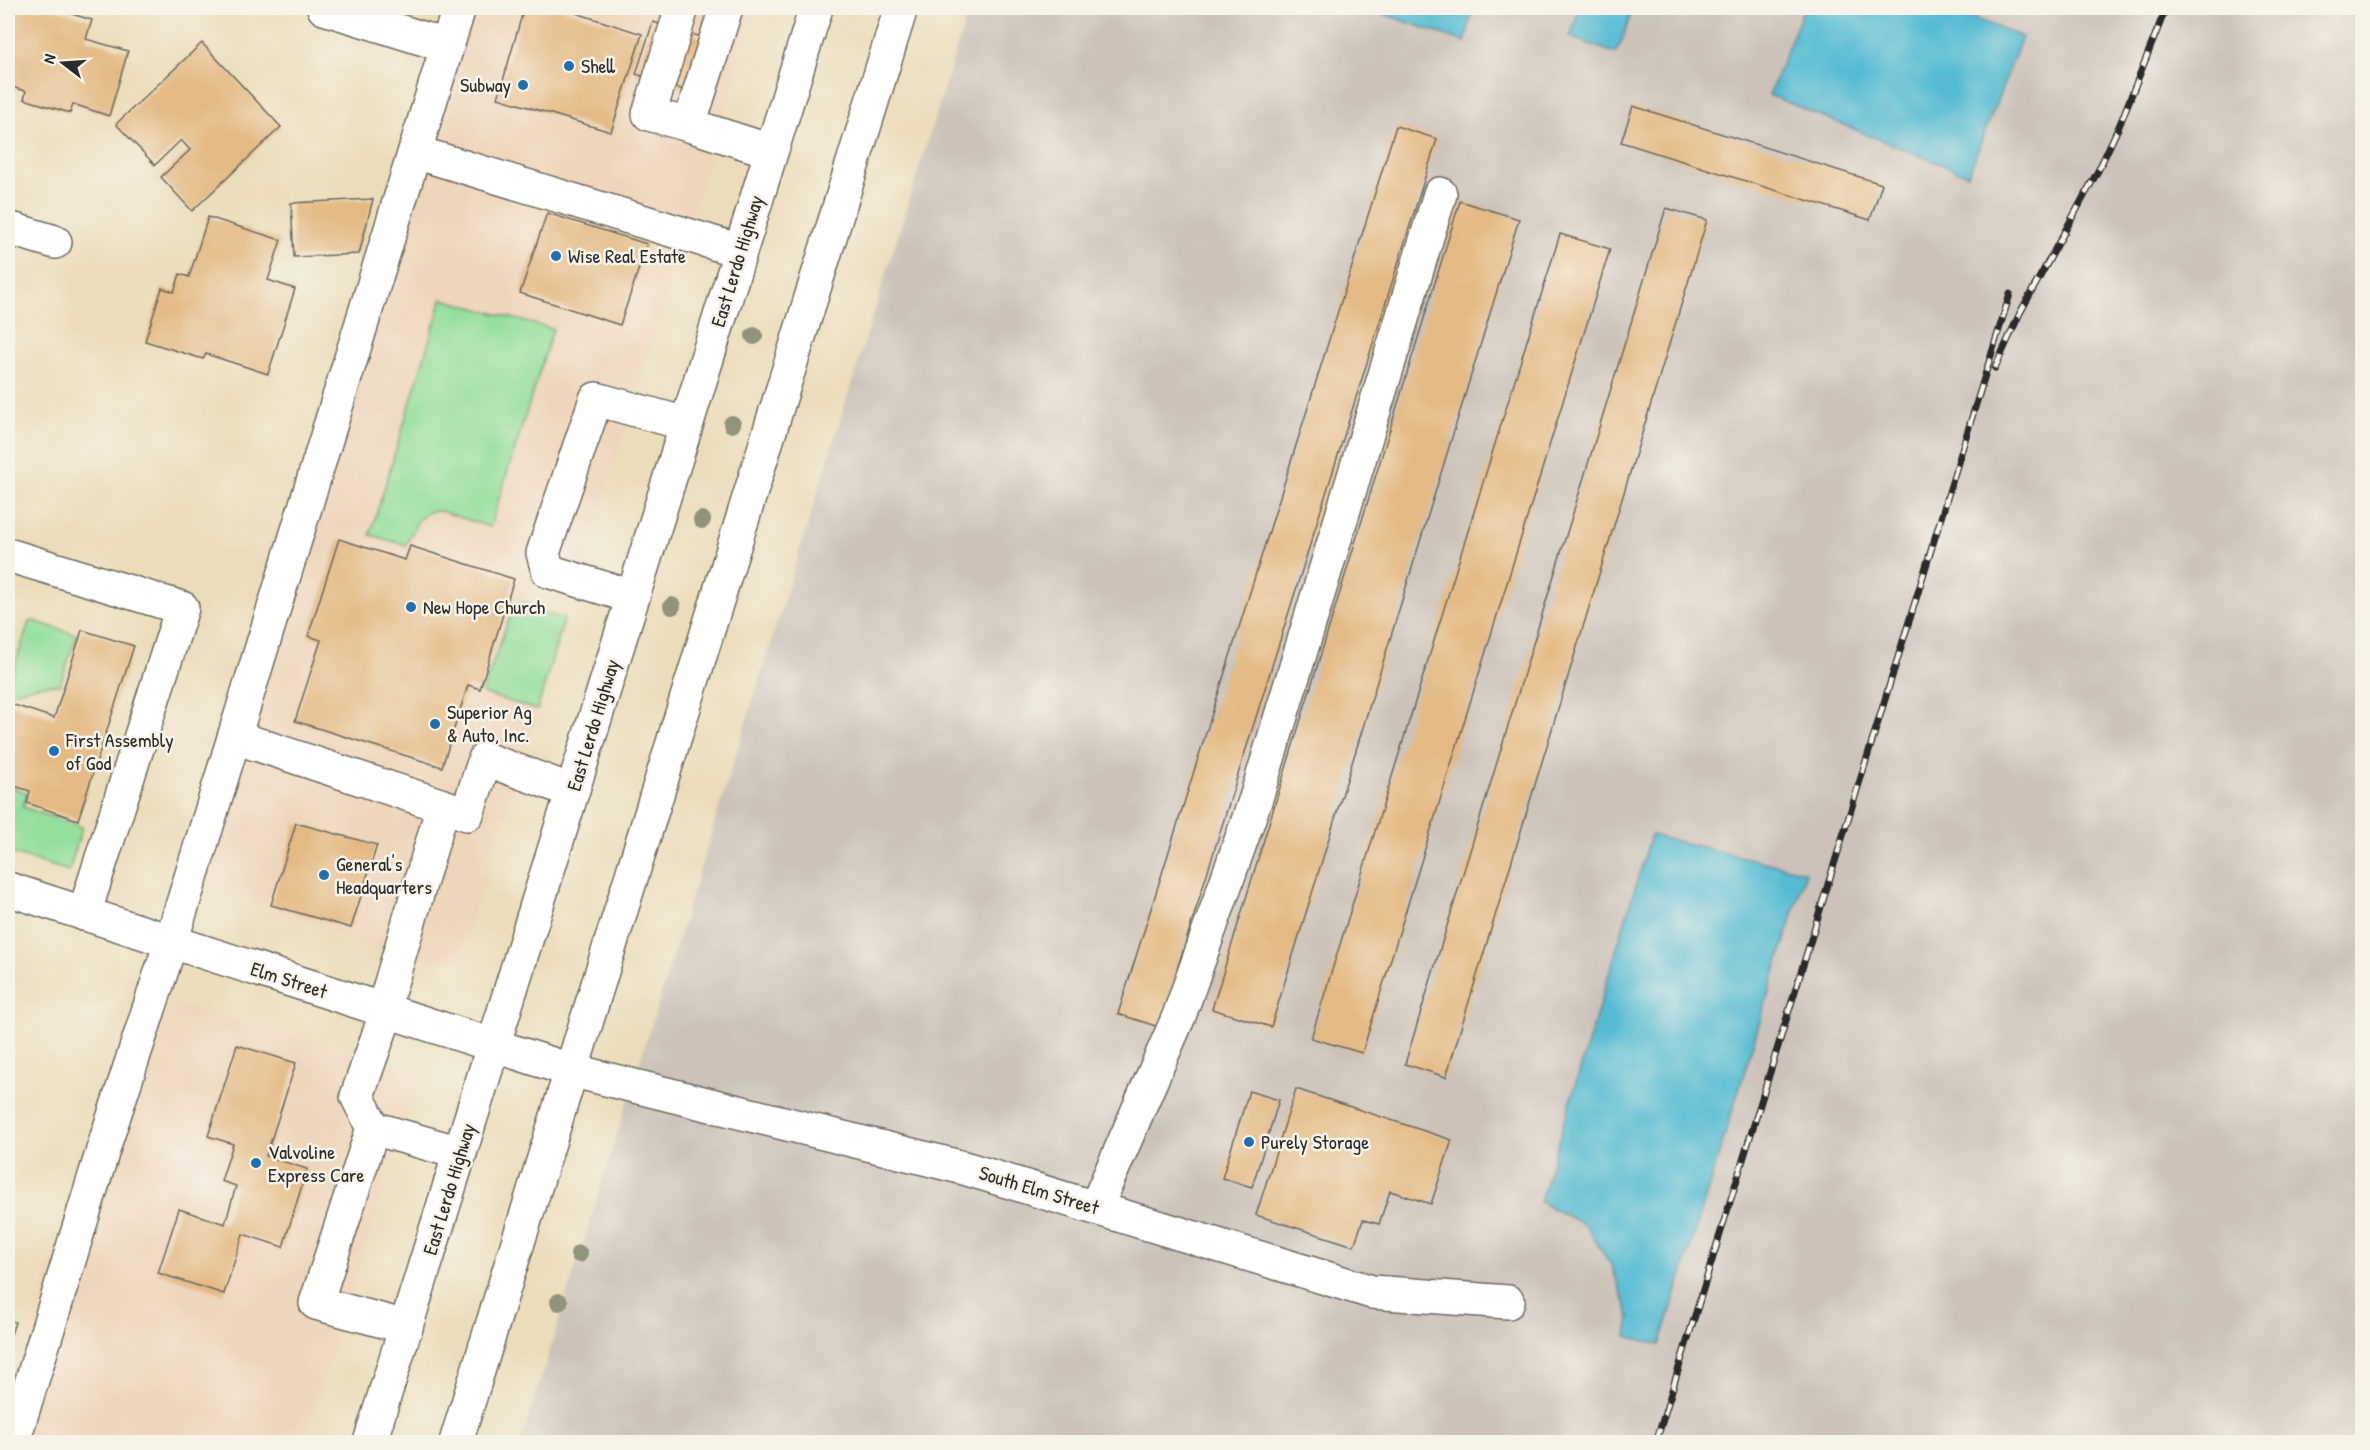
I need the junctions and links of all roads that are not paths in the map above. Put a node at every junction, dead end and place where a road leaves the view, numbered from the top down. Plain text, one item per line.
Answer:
1 (324, 8) edge
2 (459, 8) edge
3 (682, 8) edge
4 (726, 8) edge
5 (816, 8) edge
6 (901, 8) edge
7 (447, 46) junction
8 (689, 125) junction
9 (771, 151) junction
10 (415, 152) junction
11 (1440, 194) dead end
12 (8, 228) edge
13 (55, 243) dead end
14 (740, 251) junction
15 (686, 424) junction
16 (8, 555) edge
17 (633, 597) junction
18 (235, 737) junction
19 (572, 791) junction
20 (443, 806) junction
21 (8, 889) edge
22 (84, 914) junction
23 (171, 942) junction
24 (385, 1010) junction
25 (493, 1045) junction
26 (570, 1070) junction
27 (373, 1128) junction
28 (460, 1153) junction
29 (1096, 1207) junction
30 (1508, 1302) dead end
31 (406, 1327) junction
32 (13, 1443) edge
33 (370, 1443) edge
34 (456, 1443) edge

1 - 7 main road
2 - 7 main road
3 - 8 main road
4 - 8 main road
5 - 9 main road, East Lerdo Highway
6 - 26 main road
7 - 10 main road
8 - 9 main road
9 - 14 main road, East Lerdo Highway
10 - 14 main road
10 - 18 main road
11 - 29 main road
12 - 13 main road
14 - 15 main road, East Lerdo Highway
15 - 17 main road, East Lerdo Highway
15 - 17 main road
16 - 22 main road
17 - 19 main road, East Lerdo Highway
18 - 20 main road
18 - 23 main road
19 - 20 main road
19 - 25 main road, East Lerdo Highway
20 - 24 main road
21 - 22 main road, Elm Street
22 - 23 main road, Elm Street
23 - 24 main road, Elm Street
23 - 32 main road
24 - 25 main road, Elm Street
24 - 27 main road
25 - 26 main road, Elm Street
25 - 28 main road, East Lerdo Highway
26 - 29 main road, South Elm Street
26 - 34 main road
27 - 28 main road
27 - 31 main road
28 - 31 main road, East Lerdo Highway
29 - 30 main road, South Elm Street
31 - 33 main road, East Lerdo Highway

